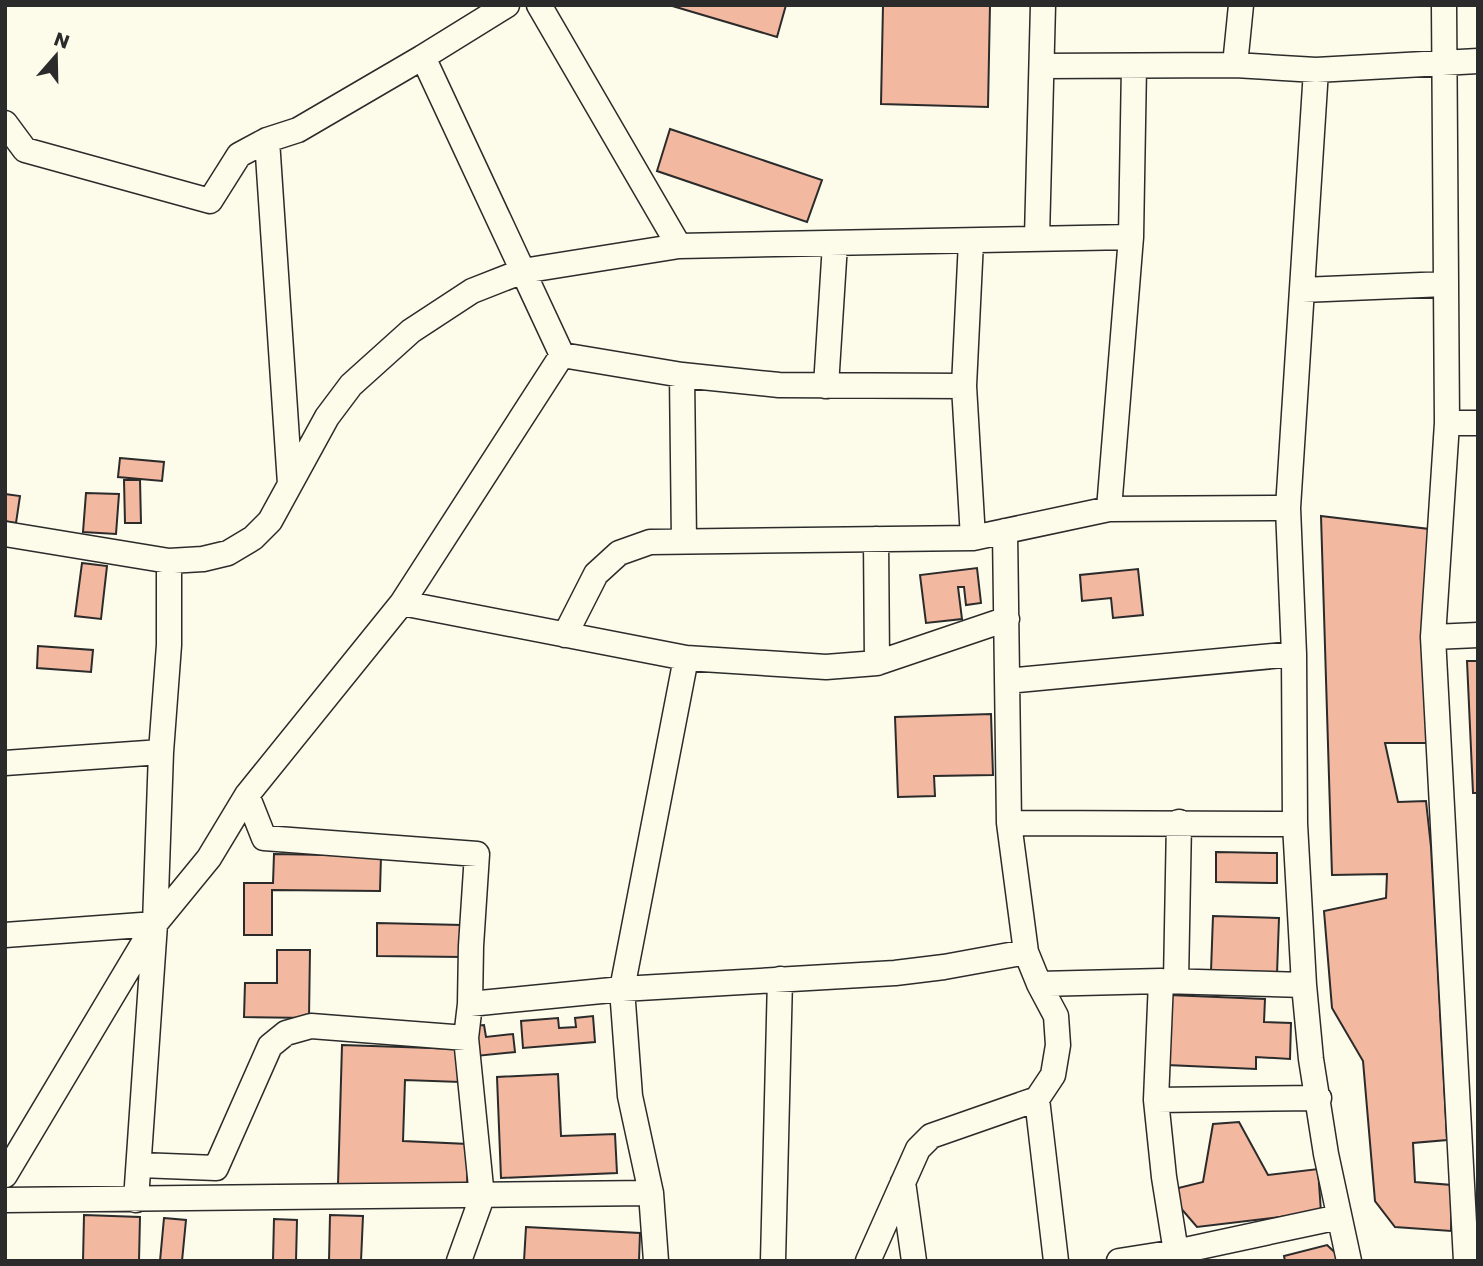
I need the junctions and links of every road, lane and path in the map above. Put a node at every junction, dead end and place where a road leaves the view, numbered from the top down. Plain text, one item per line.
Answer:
1 (507, 5) edge
2 (539, 5) edge
3 (1043, 5) edge
4 (1241, 5) edge
5 (1444, 5) edge
6 (423, 57) junction
7 (1446, 61) junction
8 (1478, 61) edge
9 (1235, 65) junction
10 (1042, 66) junction
11 (1133, 66) junction
12 (1316, 70) junction
13 (5, 123) edge
14 (267, 139) junction
15 (1037, 237) junction
16 (1131, 237) junction
17 (971, 241) junction
18 (835, 244) junction
19 (680, 246) junction
20 (523, 271) junction
21 (1445, 284) junction
22 (1302, 290) junction
23 (562, 355) junction
24 (682, 375) junction
25 (826, 386) junction
26 (964, 386) junction
27 (1447, 422) junction
28 (1478, 423) edge
29 (290, 484) junction
30 (1287, 508) junction
31 (1109, 509) junction
32 (1005, 531) junction
33 (5, 534) edge
34 (973, 538) junction
35 (876, 539) junction
36 (684, 541) junction
37 (169, 561) junction
38 (402, 603) junction
39 (1007, 619) junction
40 (565, 635) junction
41 (1478, 635) edge
42 (1433, 637) junction
43 (1294, 654) junction
44 (686, 659) junction
45 (877, 663) junction
46 (1007, 681) junction
47 (161, 752) junction
48 (5, 763) edge
49 (247, 795) junction
50 (1179, 822) junction
51 (1009, 823) junction
52 (1295, 824) junction
53 (155, 924) junction
54 (5, 934) edge
55 (1026, 952) junction
56 (780, 979) junction
57 (1168, 981) junction
58 (1039, 984) junction
59 (1304, 985) junction
60 (622, 989) junction
61 (470, 1004) junction
62 (466, 1038) junction
63 (1319, 1098) junction
64 (1037, 1099) junction
65 (1156, 1100) junction
66 (140, 1165) junction
67 (5, 1175) edge
68 (903, 1181) junction
69 (651, 1194) junction
70 (482, 1197) junction
71 (5, 1200) edge
72 (136, 1200) junction
73 (1339, 1217) junction
74 (1179, 1256) edge
75 (459, 1261) edge
76 (656, 1261) edge
77 (773, 1261) edge
78 (868, 1261) edge
79 (914, 1261) edge
80 (1056, 1261) edge
81 (1119, 1261) edge
82 (1349, 1261) edge
83 (1466, 1261) edge

1 - 6 street
2 - 19 street
3 - 10 street
4 - 9 street
5 - 7 street
6 - 14 street
6 - 20 street
7 - 8 street
7 - 12 street
7 - 21 street
9 - 11 street
9 - 12 street
10 - 11 street
10 - 15 street
11 - 16 street
12 - 22 street
13 - 14 street
14 - 29 street
15 - 16 street
15 - 17 street
16 - 31 street
17 - 18 street
17 - 26 street
18 - 19 street
18 - 25 street
19 - 20 street
20 - 23 street
20 - 29 street
21 - 22 street
21 - 27 street
22 - 30 street
23 - 24 street
23 - 38 street
24 - 25 street
24 - 36 street
25 - 26 street
26 - 34 street
27 - 28 street
27 - 42 street
29 - 37 street
30 - 31 street
30 - 43 street
31 - 32 street
32 - 34 street
32 - 39 street
33 - 37 street
34 - 35 street
35 - 36 street
35 - 45 street
36 - 40 street
37 - 47 street
38 - 40 street
38 - 49 street
39 - 45 street
39 - 46 street
40 - 44 street
41 - 42 street
42 - 83 street
43 - 46 street
43 - 52 street
44 - 45 street
44 - 60 street
46 - 51 street
47 - 48 street
47 - 53 street
49 - 53 street
49 - 61 street
50 - 51 street
50 - 52 street
50 - 57 street
51 - 55 street
52 - 59 street
53 - 54 street
53 - 66 street
53 - 67 street
55 - 56 street
55 - 58 street
56 - 60 street
56 - 77 street
57 - 58 street
57 - 59 street
57 - 65 street
58 - 64 street
59 - 63 street
60 - 61 street
60 - 69 street
61 - 62 street
62 - 66 street
62 - 70 street
63 - 65 street
63 - 73 street
64 - 68 street
64 - 80 street
65 - 74 street
66 - 72 street
68 - 78 street
68 - 79 street
69 - 70 street
69 - 76 street
70 - 72 street
70 - 75 street
71 - 72 street
73 - 74 street
73 - 82 street
74 - 81 street

